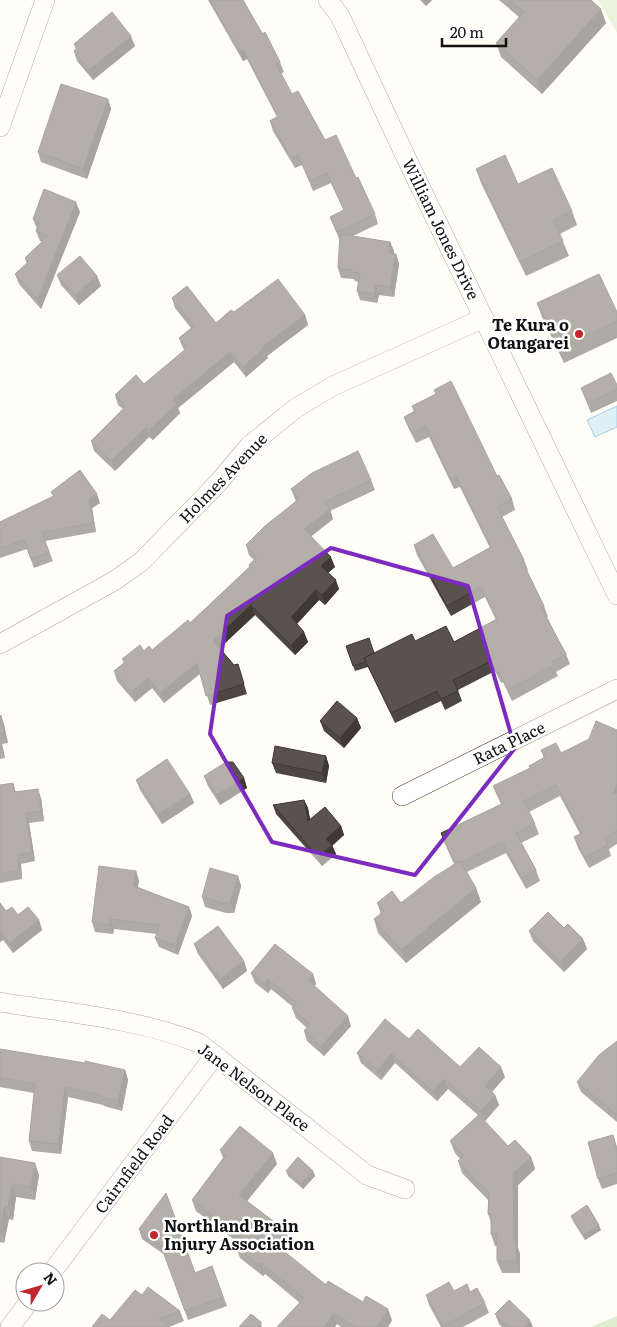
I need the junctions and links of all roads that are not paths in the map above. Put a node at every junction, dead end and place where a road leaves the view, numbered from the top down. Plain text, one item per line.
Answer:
1 (45, 0) edge
2 (328, 0) edge
3 (0, 127) edge
4 (484, 318) junction
5 (617, 595) edge
6 (0, 644) edge
7 (617, 689) edge
8 (402, 796) dead end
9 (0, 1002) edge
10 (216, 1055) junction
11 (405, 1189) dead end
12 (60, 1262) edge
13 (21, 1312) edge
14 (10, 1327) edge

1 - 3 street
2 - 4 street, William Jones Drive
4 - 5 street, William Jones Drive
4 - 6 street, Holmes Avenue
7 - 8 street, Rata Place
9 - 10 street, Jane Nelson Place
10 - 11 street, Jane Nelson Place
10 - 12 street, Cairnfield Road
13 - 14 street

